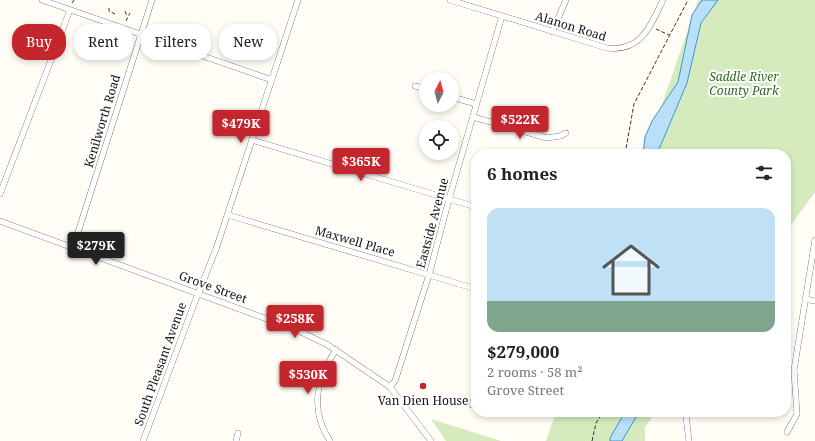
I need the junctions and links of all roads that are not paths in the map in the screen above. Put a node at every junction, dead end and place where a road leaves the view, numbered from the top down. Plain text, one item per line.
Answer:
1 (42, 0) edge
2 (152, 0) edge
3 (298, 0) edge
4 (450, 0) edge
5 (566, 0) edge
6 (664, 0) edge
7 (70, 10) junction
8 (502, 16) junction
9 (144, 24) edge
10 (552, 32) junction
11 (141, 34) joint
12 (211, 59) edge
13 (272, 80) junction
14 (415, 86) dead end
15 (419, 87) edge
16 (459, 99) edge
17 (476, 104) junction
18 (473, 117) junction
19 (566, 133) dead end
20 (252, 140) junction
21 (0, 194) edge
22 (449, 199) junction
23 (471, 206) edge
24 (228, 216) junction
25 (0, 221) edge
26 (815, 240) edge
27 (73, 248) junction
28 (429, 275) junction
29 (471, 288) edge
30 (198, 294) junction
31 (805, 299) junction
32 (815, 301) edge
33 (336, 350) junction
34 (390, 387) junction
35 (686, 417) edge
36 (787, 432) dead end
37 (238, 433) dead end
38 (143, 441) edge
39 (236, 441) edge
40 (330, 441) edge
41 (431, 441) edge
42 (689, 441) edge

1 - 7 street
2 - 9 street, Kenilworth Road
3 - 13 street, South Pleasant Avenue
4 - 8 street, Alanon Road
5 - 10 street
6 - 10 street, Alanon Road
7 - 11 street
7 - 21 street
8 - 10 street, Alanon Road
8 - 17 street, Eastside Avenue
11 - 27 street, Kenilworth Road
12 - 13 street
13 - 20 street, South Pleasant Avenue
14 - 15 street
16 - 17 street
17 - 18 street, Eastside Avenue
18 - 19 street
18 - 22 street, Eastside Avenue
20 - 22 street
20 - 24 street, South Pleasant Avenue
22 - 23 street
22 - 28 street, Eastside Avenue
24 - 28 street, Maxwell Place
24 - 30 street, South Pleasant Avenue
25 - 27 street, Grove Street
26 - 31 street
27 - 30 street, Grove Street
28 - 29 street, Maxwell Place
28 - 34 street, Eastside Avenue
30 - 33 street, Grove Street
30 - 38 street, South Pleasant Avenue
31 - 32 street
31 - 36 street
33 - 34 street, Grove Street
33 - 40 street
34 - 41 street, Grove Street
35 - 42 street
37 - 39 street

